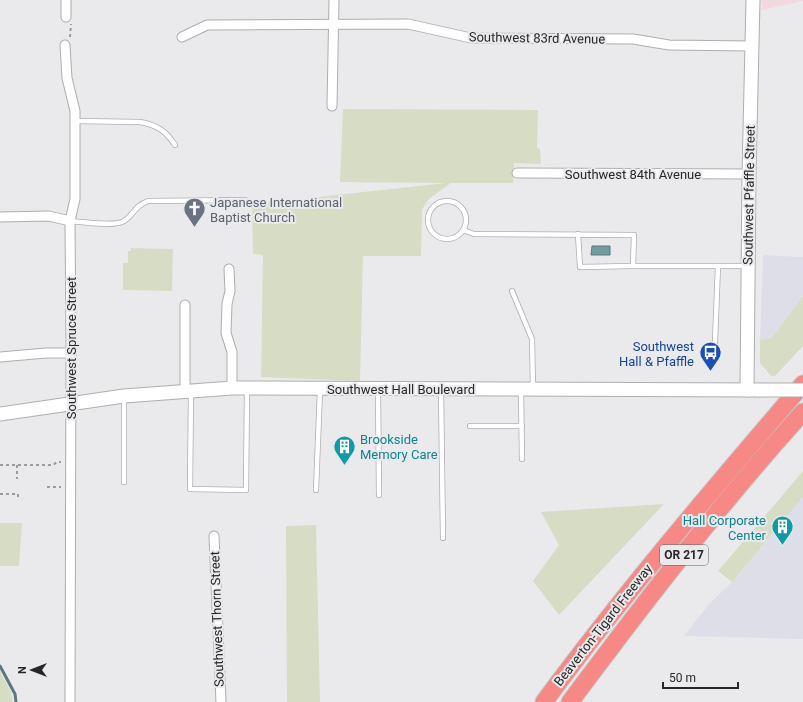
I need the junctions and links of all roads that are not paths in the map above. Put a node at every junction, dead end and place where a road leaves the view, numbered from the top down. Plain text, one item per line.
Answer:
1 (66, 0) edge
2 (334, 0) edge
3 (753, 0) edge
4 (66, 17) road end
5 (334, 24) junction
6 (182, 37) dead end
7 (65, 45) road end
8 (751, 46) junction
9 (332, 106) dead end
10 (75, 121) junction
11 (175, 145) dead end
12 (517, 173) dead end
13 (749, 174) junction
14 (245, 200) dead end
15 (0, 217) edge
16 (70, 221) junction
17 (463, 230) junction
18 (578, 234) junction
19 (634, 266) junction
20 (718, 266) junction
21 (748, 266) junction
22 (229, 269) dead end
23 (512, 291) dead end
24 (185, 305) dead end
25 (715, 342) dead end
26 (71, 353) junction
27 (0, 357) edge
28 (803, 384) edge
29 (232, 388) junction
30 (247, 388) junction
31 (320, 389) junction
32 (378, 389) junction
33 (441, 389) junction
34 (527, 389) junction
35 (753, 390) junction
36 (803, 390) edge
37 (188, 391) junction
38 (124, 396) junction
39 (70, 404) junction
40 (803, 412) edge
41 (0, 414) edge
42 (470, 426) dead end
43 (522, 426) junction
44 (522, 459) dead end
45 (124, 482) dead end
46 (316, 490) dead end
47 (379, 495) dead end
48 (214, 536) dead end
49 (443, 538) dead end
50 (70, 702) edge
51 (221, 702) edge
52 (544, 702) edge
53 (570, 702) edge

1 - 4 street
2 - 5 street
3 - 8 main road, Southwest Pfaffle Street
5 - 6 street, Southwest 83rd Avenue
5 - 8 street, Southwest 83rd Avenue
5 - 9 street
7 - 10 street, Southwest Spruce Street
8 - 13 main road, Southwest Pfaffle Street
10 - 11 lane
10 - 16 street, Southwest Spruce Street
12 - 13 street, Southwest 84th Avenue
13 - 21 main road, Southwest Pfaffle Street
14 - 16 lane
15 - 16 street
16 - 26 street, Southwest Spruce Street
17 - 17 lane
17 - 18 lane
18 - 19 lane
18 - 19 lane
19 - 20 lane
20 - 21 lane
20 - 25 lane
21 - 35 main road, Southwest Pfaffle Street
22 - 29 street
23 - 34 lane
24 - 37 street
26 - 27 street
26 - 39 street, Southwest Spruce Street
28 - 52 highway, Beaverton-Tigard Freeway / OR 217
29 - 30 main road, Southwest Hall Boulevard
29 - 37 main road, Southwest Hall Boulevard
30 - 31 main road, Southwest Hall Boulevard
30 - 37 lane
31 - 32 main road, Southwest Hall Boulevard
31 - 46 lane
32 - 33 main road, Southwest Hall Boulevard
32 - 47 lane
33 - 34 main road, Southwest Hall Boulevard
33 - 49 lane
34 - 35 main road, Southwest Hall Boulevard
34 - 43 lane
35 - 36 main road, Southwest Hall Boulevard, bridge
37 - 38 main road, Southwest Hall Boulevard
38 - 39 main road, Southwest Hall Boulevard
38 - 45 lane
39 - 41 main road, Southwest Hall Boulevard
39 - 50 street, Southwest Spruce Street
40 - 53 highway, Beaverton-Tigard Freeway / OR 217
42 - 43 lane
43 - 44 lane
48 - 51 street, Southwest Thorn Street

